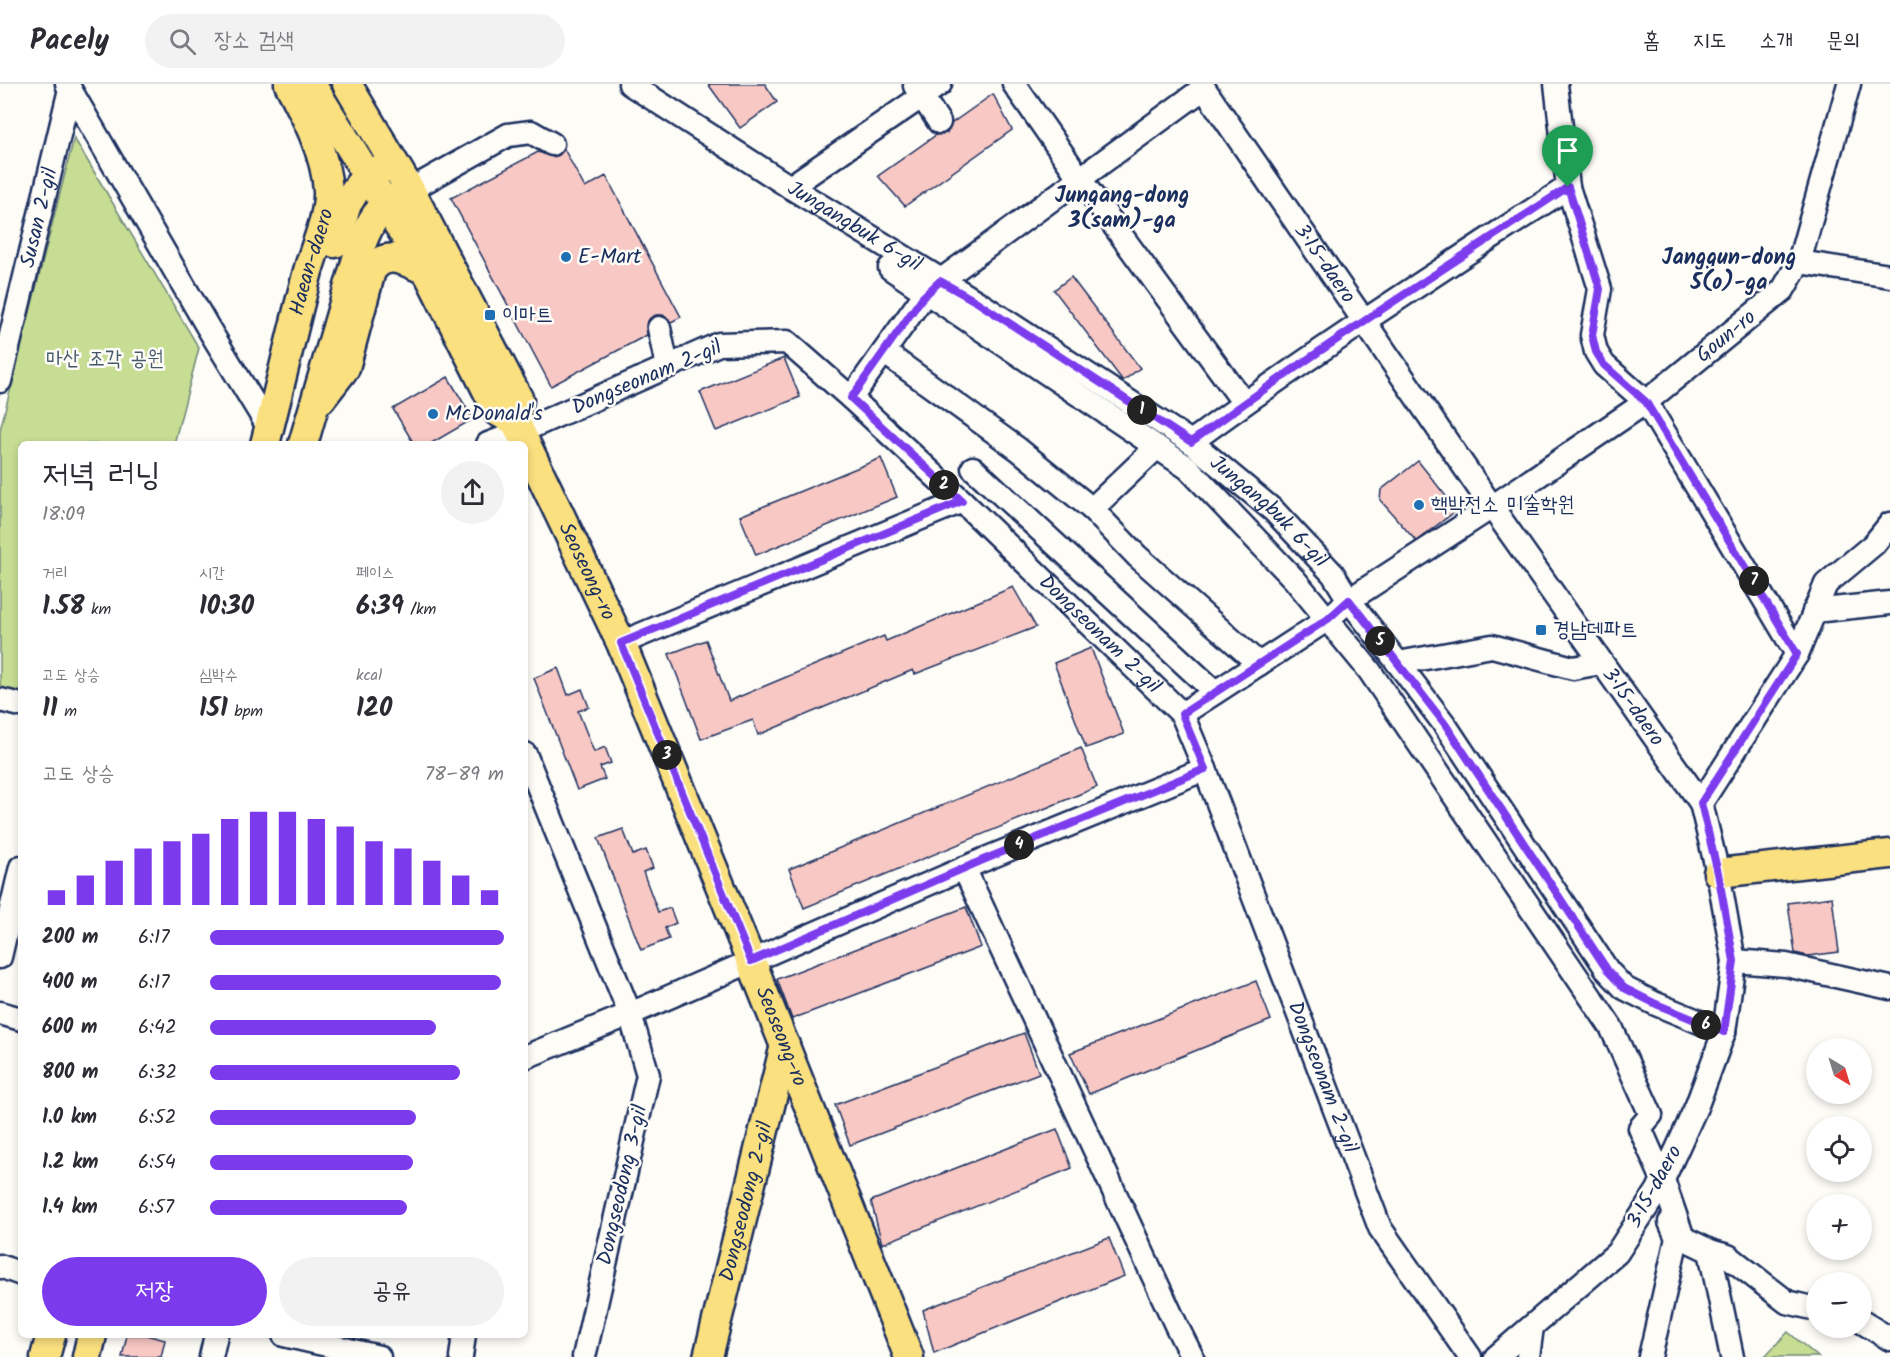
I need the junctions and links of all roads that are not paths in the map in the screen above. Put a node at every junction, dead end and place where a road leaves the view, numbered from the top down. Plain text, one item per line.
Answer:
1 (289, 84) edge
2 (311, 84) edge
3 (347, 84) edge
4 (630, 84) edge
5 (1014, 84) edge
6 (1556, 84) edge
7 (1849, 84) edge
8 (1203, 86) edge
9 (69, 87) edge
10 (926, 88) edge
11 (939, 122) dead end
12 (552, 144) dead end
13 (393, 161) junction
14 (368, 176) junction
15 (1080, 179) junction
16 (790, 187) junction
17 (1568, 187) junction
18 (410, 190) junction
19 (386, 203) junction
20 (1799, 262) junction
21 (890, 268) dead end
22 (427, 271) junction
23 (1890, 276) edge
24 (934, 287) junction
25 (295, 321) junction
26 (1365, 321) junction
27 (659, 328) dead end
28 (884, 352) junction
29 (667, 366) junction
30 (0, 381) edge
31 (851, 398) junction
32 (1646, 402) junction
33 (1244, 403) junction
34 (312, 410) junction
35 (518, 427) junction
36 (267, 436) edge
37 (304, 441) edge
38 (493, 441) edge
39 (525, 441) edge
40 (1191, 442) junction
41 (1157, 447) junction
42 (528, 448) edge
43 (973, 468) dead end
44 (962, 501) junction
45 (1492, 507) junction
46 (1092, 509) junction
47 (1890, 524) edge
48 (1349, 600) junction
49 (1890, 603) edge
50 (1814, 611) junction
51 (1328, 619) junction
52 (621, 643) junction
53 (1797, 654) junction
54 (1398, 663) junction
55 (1601, 663) junction
56 (1259, 664) junction
57 (1215, 692) junction
58 (0, 700) edge
59 (18, 704) edge
60 (1182, 714) junction
61 (528, 761) edge
62 (1205, 769) junction
63 (1701, 803) junction
64 (1890, 854) edge
65 (964, 868) junction
66 (1718, 873) junction
67 (18, 880) edge
68 (0, 957) edge
69 (751, 961) junction
70 (1734, 961) junction
71 (1890, 988) edge
72 (0, 1013) edge
73 (630, 1014) junction
74 (18, 1018) edge
75 (1724, 1032) junction
76 (785, 1045) junction
77 (528, 1056) edge
78 (1660, 1185) junction
79 (1710, 1251) junction
80 (0, 1266) edge
81 (18, 1273) edge
82 (1806, 1307) edge
83 (1532, 1327) junction
84 (1872, 1328) edge
85 (50, 1338) edge
86 (91, 1338) edge
87 (215, 1338) edge
88 (295, 1338) edge
89 (464, 1338) edge
90 (1890, 1339) edge
91 (326, 1346) edge
92 (45, 1357) edge
93 (87, 1357) edge
94 (211, 1357) edge
95 (379, 1357) edge
96 (461, 1357) edge
97 (584, 1357) edge
98 (708, 1357) edge
99 (909, 1357) edge
100 (1192, 1357) edge
101 (1470, 1357) edge
102 (1496, 1357) edge
103 (1528, 1357) edge
104 (1650, 1357) edge
105 (1732, 1357) edge

1 - 25 main road, Haean-daero
2 - 14 main road
3 - 13 main road
4 - 16 street, Jungangbuk 6-gil
5 - 15 street
6 - 17 street
7 - 20 street, Goun-ro
8 - 15 street
8 - 26 street, 3·15-daero
9 - 30 street, Susan 2-gil
9 - 36 street
10 - 11 street
10 - 16 street
12 - 18 street
13 - 14 main road
13 - 18 main road, Seoseong-ro
14 - 19 main road
14 - 25 main road
15 - 24 street
15 - 33 street
16 - 24 street, Jungangbuk 6-gil
17 - 26 street
17 - 32 street
18 - 19 main road, Haean-daero
18 - 35 main road, Seoseong-ro
19 - 22 main road, Seoseong-ro
19 - 34 main road, Haean-daero
20 - 23 street
20 - 32 street, Goun-ro
21 - 24 street
22 - 34 main road
22 - 35 main road, Seoseong-ro
24 - 28 street
24 - 40 street, Jungangbuk 6-gil
24 - 41 street
25 - 36 main road, Haean-daero
26 - 33 street
26 - 45 street, 3·15-daero
27 - 29 street
28 - 31 street
28 - 46 street
29 - 31 street, Dongseonam 2-gil
29 - 35 street, Dongseonam 2-gil
31 - 44 street, Dongseonam 2-gil
32 - 45 street, Goun-ro
32 - 53 street
33 - 40 street
34 - 37 main road, Haean-daero
35 - 38 street
35 - 39 main road, Seoseong-ro
40 - 48 street, Jungangbuk 6-gil
41 - 46 street
41 - 51 street
42 - 52 main road, Seoseong-ro
43 - 57 street
44 - 52 street
44 - 60 street, Dongseonam 2-gil
45 - 48 street, Goun-ro
45 - 55 street, 3·15-daero
46 - 56 street
47 - 50 street
48 - 51 street, Goun-ro
48 - 54 street, Jungangbuk 6-gil
49 - 50 street
50 - 53 street
51 - 56 street, Goun-ro
51 - 78 street
52 - 69 main road, Seoseong-ro
53 - 63 street
54 - 55 street
54 - 75 street, Jungangbuk 6-gil
55 - 63 street, 3·15-daero
56 - 57 street, Goun-ro
57 - 60 street, Goun-ro
58 - 59 street
60 - 62 street, Dongseonam 2-gil
61 - 73 street, Dongseodong 3-gil
62 - 65 street
62 - 101 street, Dongseonam 2-gil
63 - 66 street, 3·15-daero
64 - 66 main road
65 - 69 street
65 - 100 street
66 - 70 street, 3·15-daero
67 - 68 street
69 - 73 street
69 - 76 main road, Seoseong-ro
70 - 71 street
70 - 75 street, 3·15-daero
72 - 74 street
73 - 77 street
73 - 97 street, Dongseodong 3-gil
75 - 78 street, 3·15-daero
76 - 98 main road, Dongseodong 2-gil
76 - 99 main road, Seoseong-ro
78 - 79 street
78 - 83 street, 3·15-daero
78 - 104 street
79 - 82 street
79 - 105 street
80 - 81 street
83 - 102 street, 3·15-daero
83 - 103 street
84 - 90 street
85 - 92 main road
86 - 93 main road
87 - 94 street
88 - 91 street
89 - 96 street
91 - 95 street

